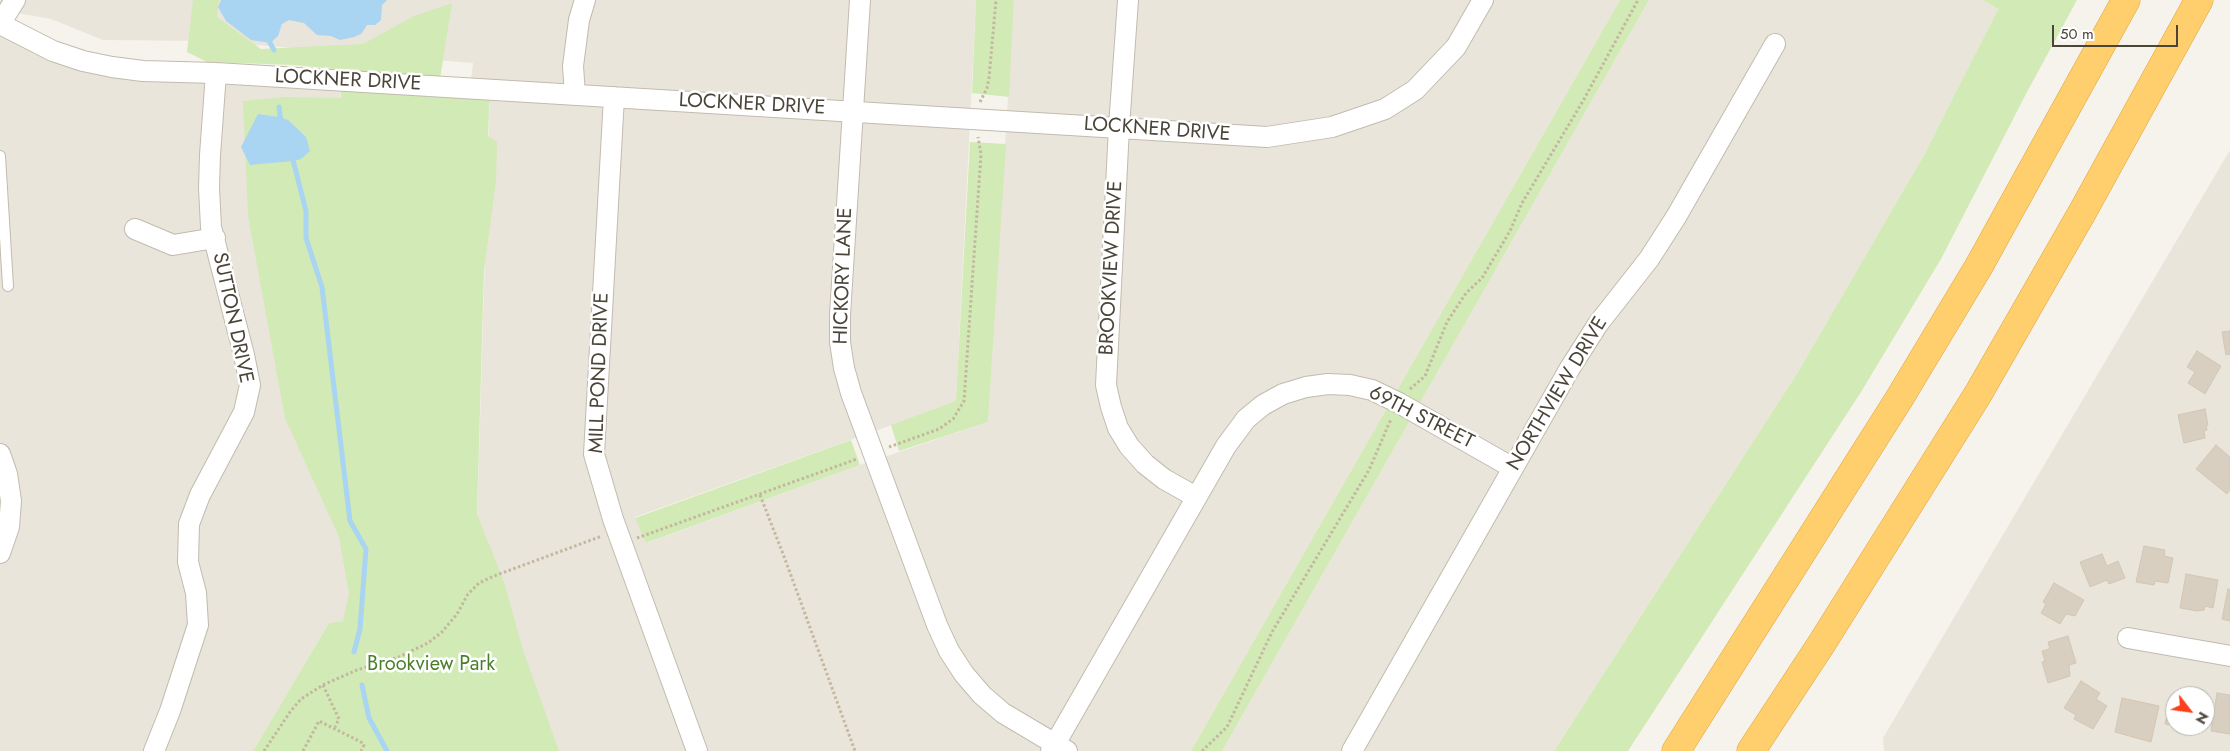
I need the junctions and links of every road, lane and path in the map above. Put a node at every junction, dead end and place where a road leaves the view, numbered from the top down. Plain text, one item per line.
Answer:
1 (15, 0) edge
2 (585, 0) edge
3 (860, 0) edge
4 (996, 0) edge
5 (1128, 0) edge
6 (1483, 0) edge
7 (1638, 0) edge
8 (2126, 0) edge
9 (2199, 0) edge
10 (0, 24) edge
11 (1775, 44) dead end
12 (216, 73) junction
13 (575, 95) junction
14 (614, 98) junction
15 (853, 111) junction
16 (976, 118) junction
17 (1119, 127) junction
18 (0, 156) edge
19 (135, 229) dead end
20 (215, 238) junction
21 (8, 286) dead end
22 (1399, 403) junction
23 (873, 453) junction
24 (0, 454) edge
25 (1513, 468) junction
26 (760, 495) junction
27 (1196, 497) junction
28 (621, 536) junction
29 (0, 553) edge
30 (2128, 638) dead end
31 (2230, 656) edge
32 (323, 685) junction
33 (335, 727) junction
34 (1058, 749) edge
35 (154, 751) edge
36 (264, 751) edge
37 (303, 751) edge
38 (361, 751) edge
39 (697, 751) edge
40 (855, 751) edge
41 (1202, 751) edge
42 (1352, 751) edge
43 (1676, 751) edge
44 (1751, 751) edge

1 - 10 street
2 - 13 street
3 - 15 street, HICKORY LANE
4 - 16 path
5 - 17 street, BROOKVIEW DRIVE
6 - 17 street, LOCKNER DRIVE
7 - 22 path
8 - 43 highway
9 - 44 highway
10 - 12 street, LOCKNER DRIVE
11 - 25 street, NORTHVIEW DRIVE
12 - 13 street, LOCKNER DRIVE
12 - 20 street, SUTTON DRIVE
13 - 14 street, LOCKNER DRIVE
14 - 15 street, LOCKNER DRIVE
14 - 28 street, MILL POND DRIVE
15 - 16 street, LOCKNER DRIVE
15 - 23 street, HICKORY LANE
16 - 17 street, LOCKNER DRIVE
16 - 23 path
17 - 27 street, BROOKVIEW DRIVE
18 - 21 lane
19 - 20 street
20 - 35 street, SUTTON DRIVE
22 - 25 street, 69TH STREET
22 - 27 street, 69TH STREET
22 - 41 path
23 - 26 path
23 - 34 street, HICKORY LANE
24 - 29 street
25 - 42 street, NORTHVIEW DRIVE
26 - 28 path
26 - 40 path
27 - 34 street
28 - 32 path
28 - 39 street, MILL POND DRIVE
30 - 31 street
32 - 33 path
32 - 36 path
33 - 37 path
33 - 38 path

